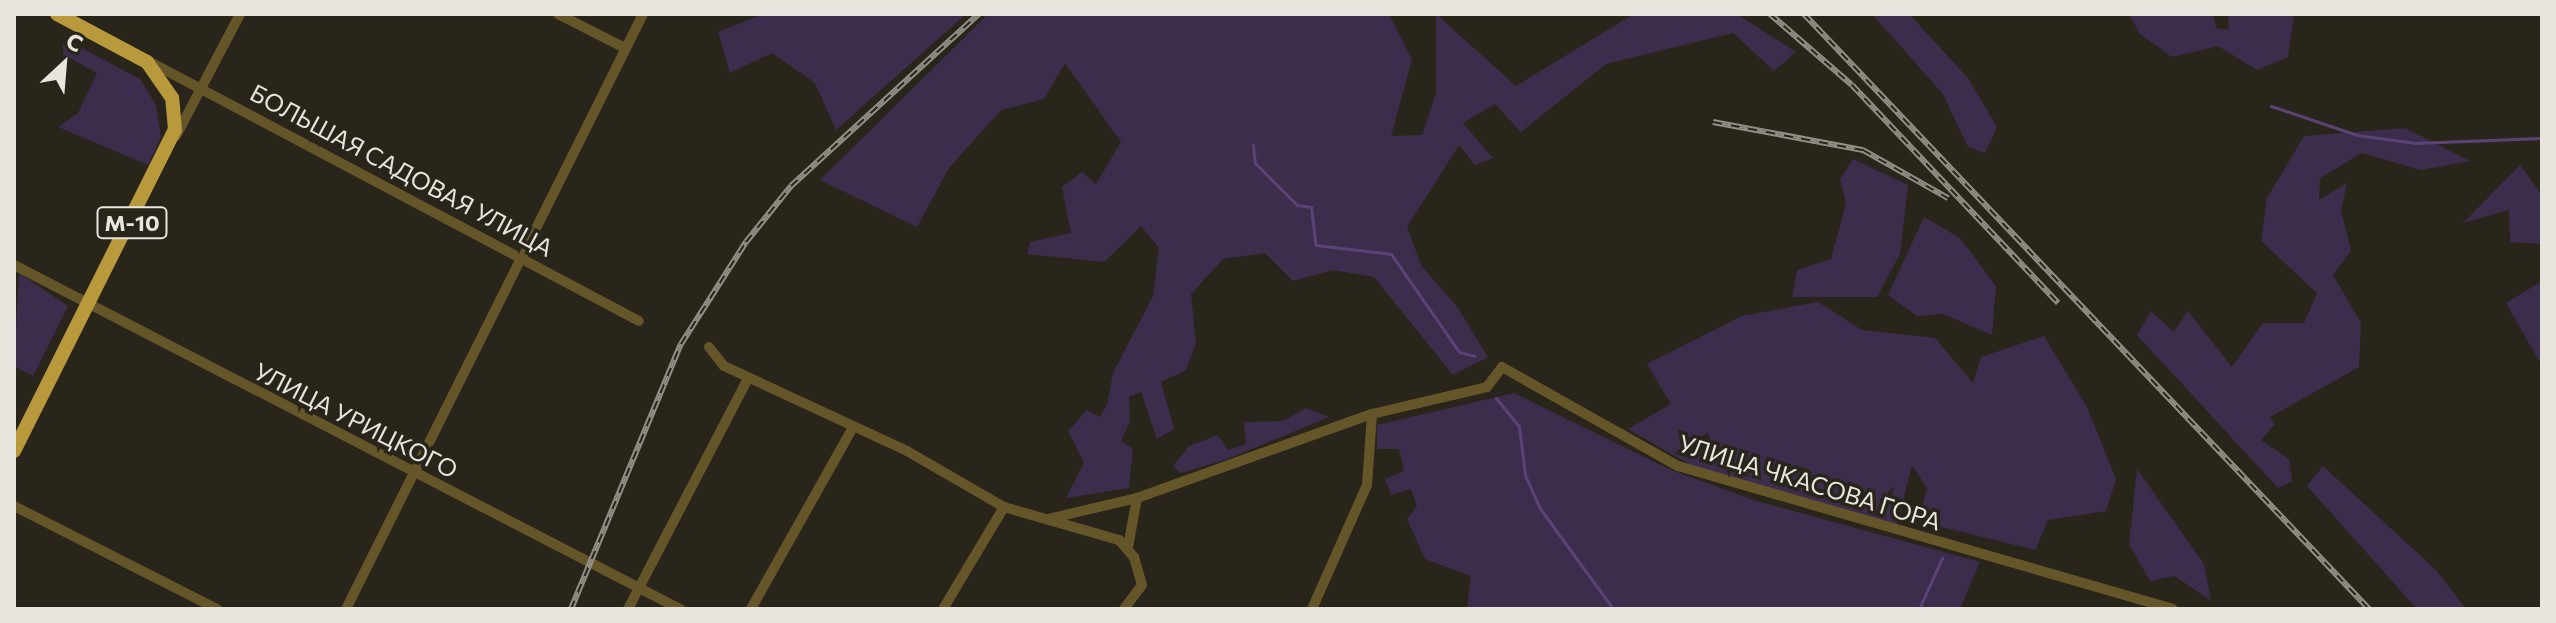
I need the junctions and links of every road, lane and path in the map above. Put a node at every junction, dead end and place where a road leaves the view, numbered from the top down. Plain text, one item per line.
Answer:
1 (57, 14) edge
2 (240, 14) edge
3 (558, 14) edge
4 (643, 14) edge
5 (625, 48) junction
6 (143, 59) junction
7 (200, 89) junction
8 (173, 141) junction
9 (522, 258) junction
10 (14, 265) edge
11 (90, 305) junction
12 (639, 321) dead end
13 (709, 347) dead end
14 (748, 378) junction
15 (1372, 414) junction
16 (852, 429) junction
17 (14, 451) edge
18 (410, 470) junction
19 (1137, 498) junction
20 (14, 506) edge
21 (1004, 507) junction
22 (1048, 519) junction
23 (1128, 547) junction
24 (640, 588) junction
25 (217, 609) edge
26 (346, 609) edge
27 (628, 609) edge
28 (680, 609) edge
29 (751, 609) edge
30 (943, 609) edge
31 (1124, 609) edge
32 (1312, 609) edge
33 (2173, 609) edge

1 - 6 highway, БОЛЬШАЯ САДОВАЯ УЛИЦА / М-10
2 - 7 street
3 - 5 street
4 - 5 street
5 - 9 street
6 - 7 street, БОЛЬШАЯ САДОВАЯ УЛИЦА
6 - 8 highway, БОЛЬШАЯ САДОВАЯ УЛИЦА / М-10
7 - 8 street
7 - 9 street, БОЛЬШАЯ САДОВАЯ УЛИЦА
8 - 11 highway, М-10
9 - 12 street, БОЛЬШАЯ САДОВАЯ УЛИЦА
9 - 18 street
10 - 11 street, УЛИЦА УРИЦКОГО
11 - 17 highway, М-10
11 - 18 street, УЛИЦА УРИЦКОГО
13 - 14 street
14 - 16 street
14 - 24 street
15 - 19 street, УЛИЦА ЧКАСОВА ГОРА
15 - 32 street
15 - 33 street, УЛИЦА ЧКАСОВА ГОРА
16 - 21 street
16 - 29 street
18 - 24 street, УЛИЦА УРИЦКОГО
18 - 26 street
19 - 22 street, УЛИЦА ЧКАСОВА ГОРА
19 - 23 street
20 - 25 street
21 - 22 street
21 - 30 street
22 - 23 street
23 - 31 street
24 - 27 street
24 - 28 street, УЛИЦА УРИЦКОГО

